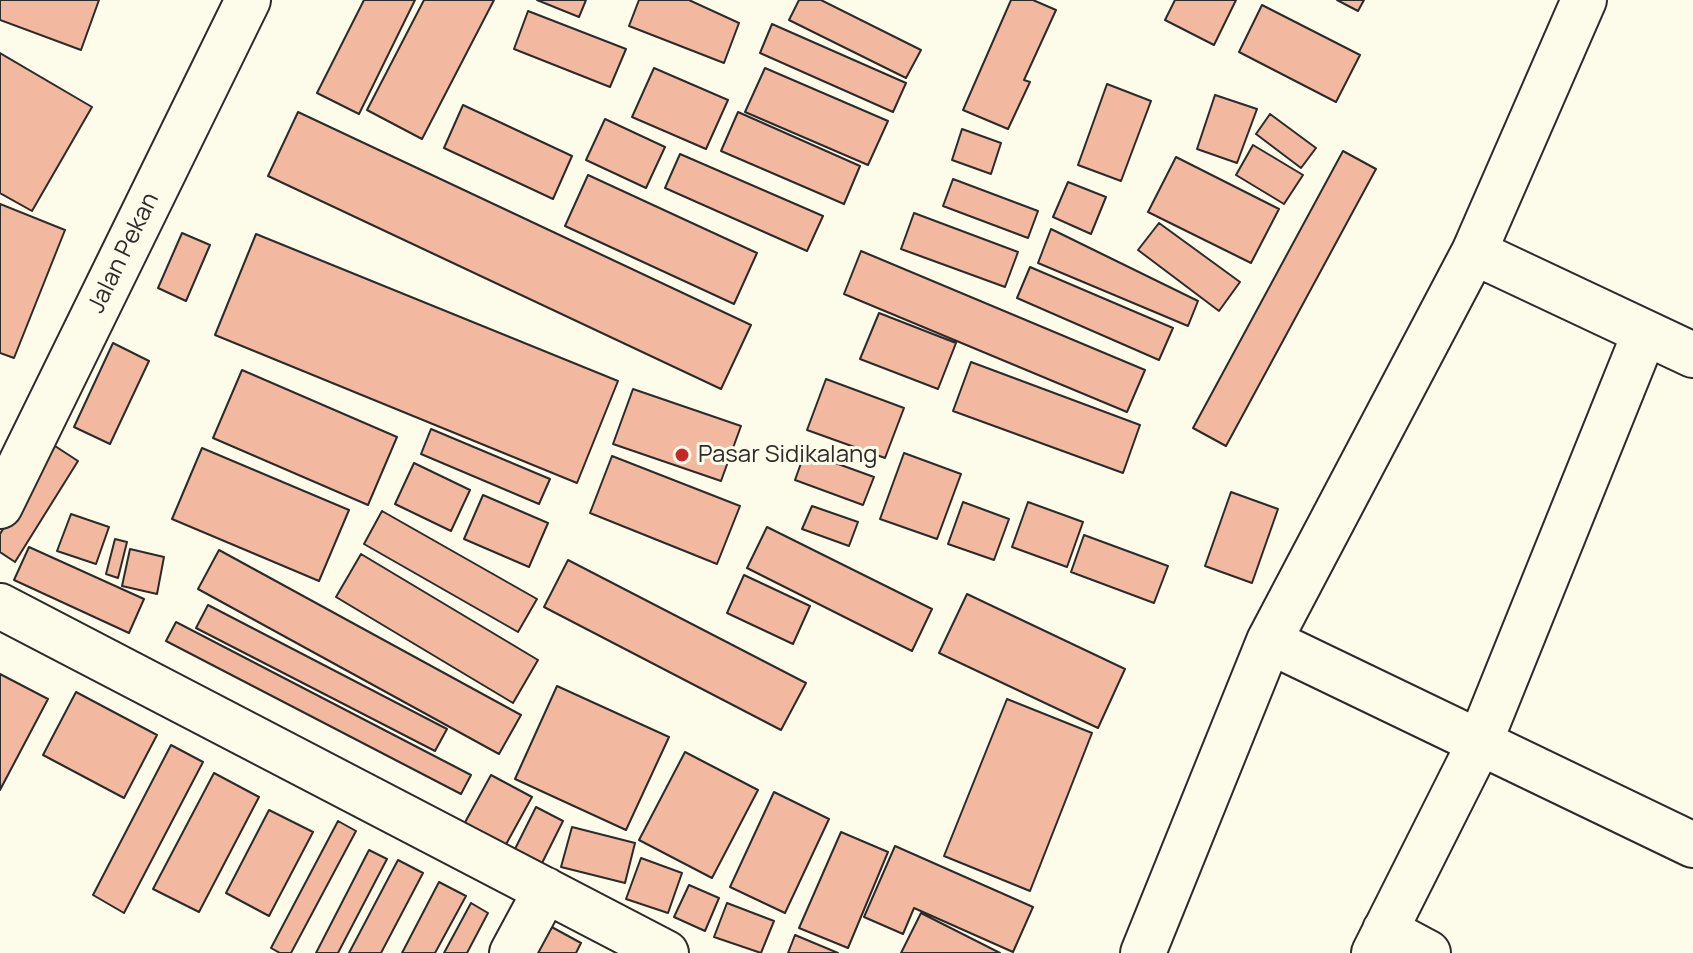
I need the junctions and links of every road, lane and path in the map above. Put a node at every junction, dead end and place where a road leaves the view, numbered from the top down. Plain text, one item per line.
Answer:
1 (248, 0) edge
2 (1584, 0) edge
3 (1474, 252) junction
4 (1644, 335) junction
5 (1693, 355) edge
6 (0, 506) edge
7 (0, 606) edge
8 (1269, 641) junction
9 (1479, 744) junction
10 (1693, 845) edge
11 (546, 890) junction
12 (1380, 942) edge
13 (512, 953) edge
14 (666, 953) edge
15 (1143, 953) edge
16 (1428, 953) edge

1 - 6 street, Jalan Pekan
2 - 3 street
3 - 4 street
3 - 8 street
4 - 5 street
4 - 9 street
7 - 11 street
8 - 9 street
8 - 15 street
9 - 10 street
9 - 12 street
11 - 13 street
11 - 14 street
12 - 16 street

